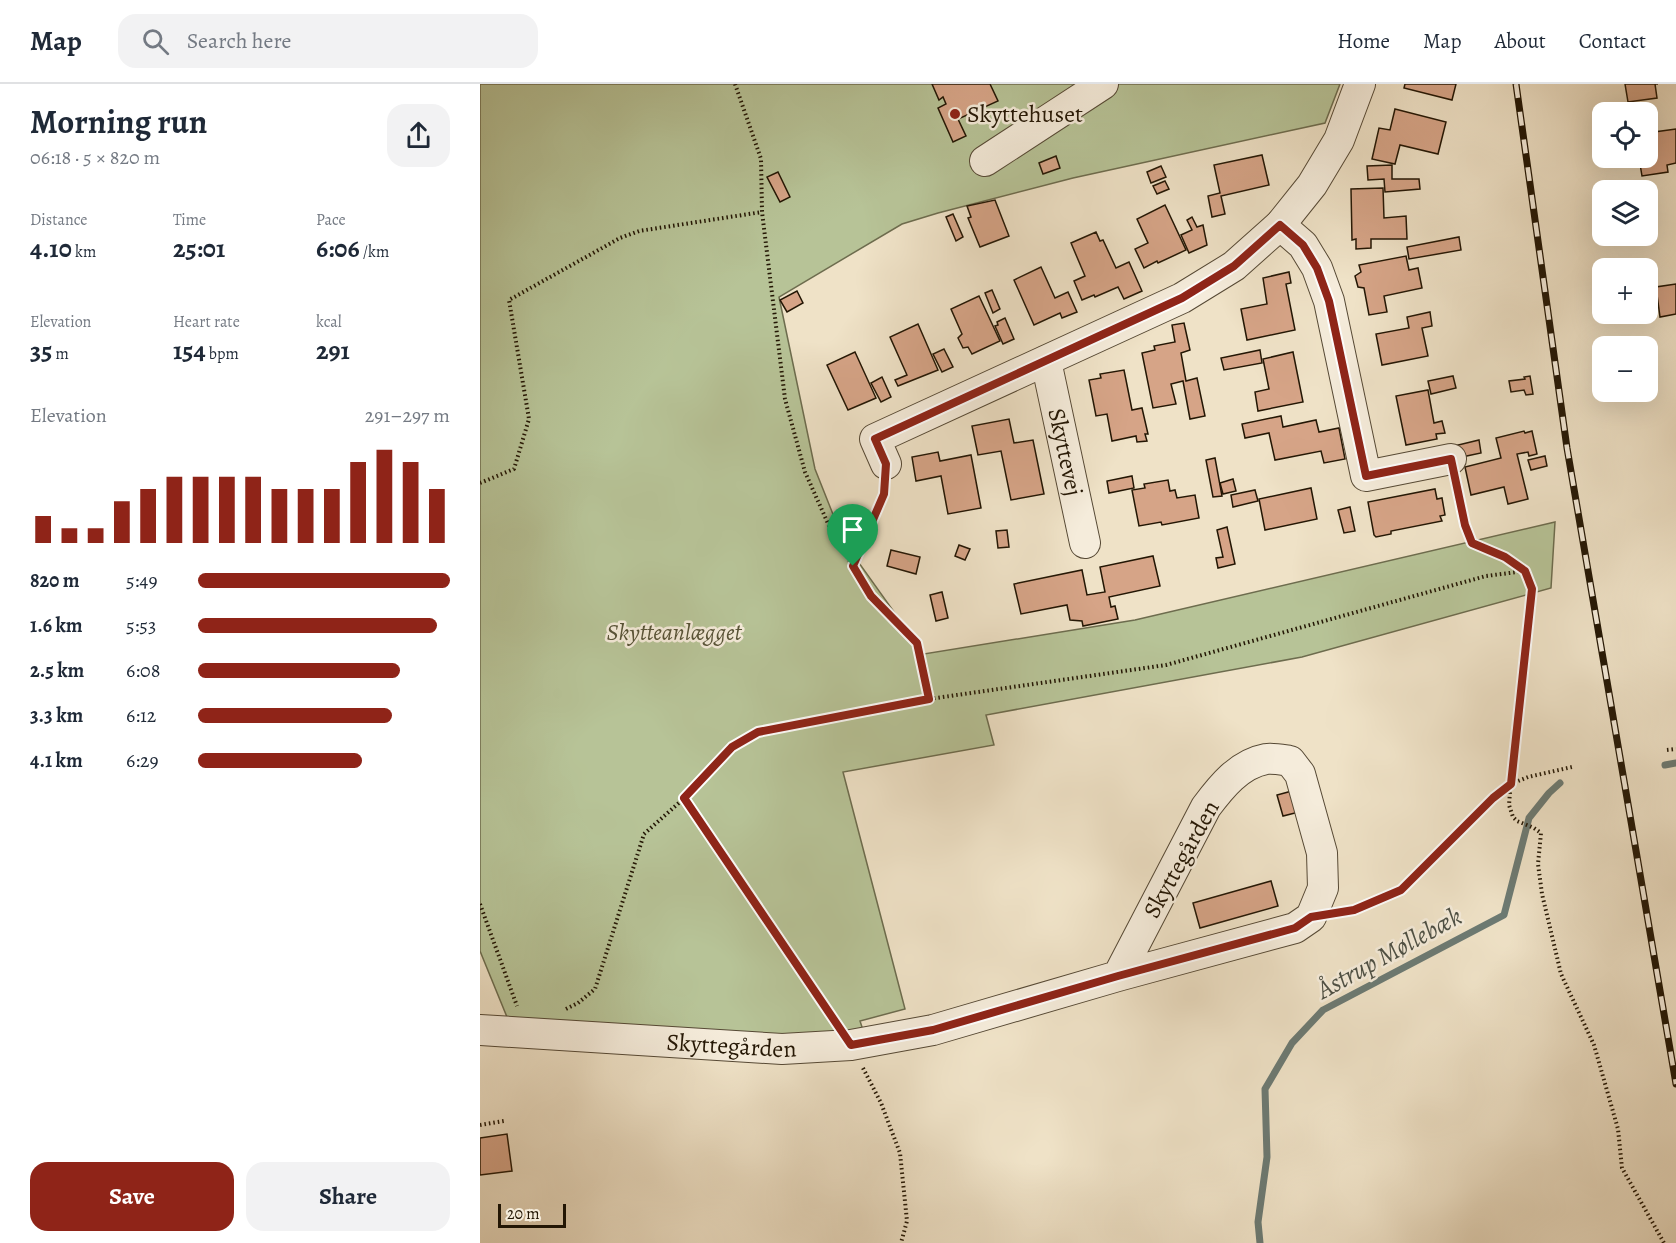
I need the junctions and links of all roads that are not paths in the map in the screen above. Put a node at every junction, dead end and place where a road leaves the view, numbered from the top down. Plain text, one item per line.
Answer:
1 (1103, 84) edge
2 (1360, 84) edge
3 (985, 161) dead end
4 (1280, 225) junction
5 (1046, 361) junction
6 (1451, 459) road end
7 (886, 464) road end
8 (1085, 543) dead end
9 (1118, 976) junction
10 (485, 1030) edge

1 - 3 street
2 - 4 street
4 - 5 street
4 - 6 street
5 - 7 street
5 - 8 street, Skyttevej
9 - 9 street, Skyttegården
9 - 10 street, Skyttegården

